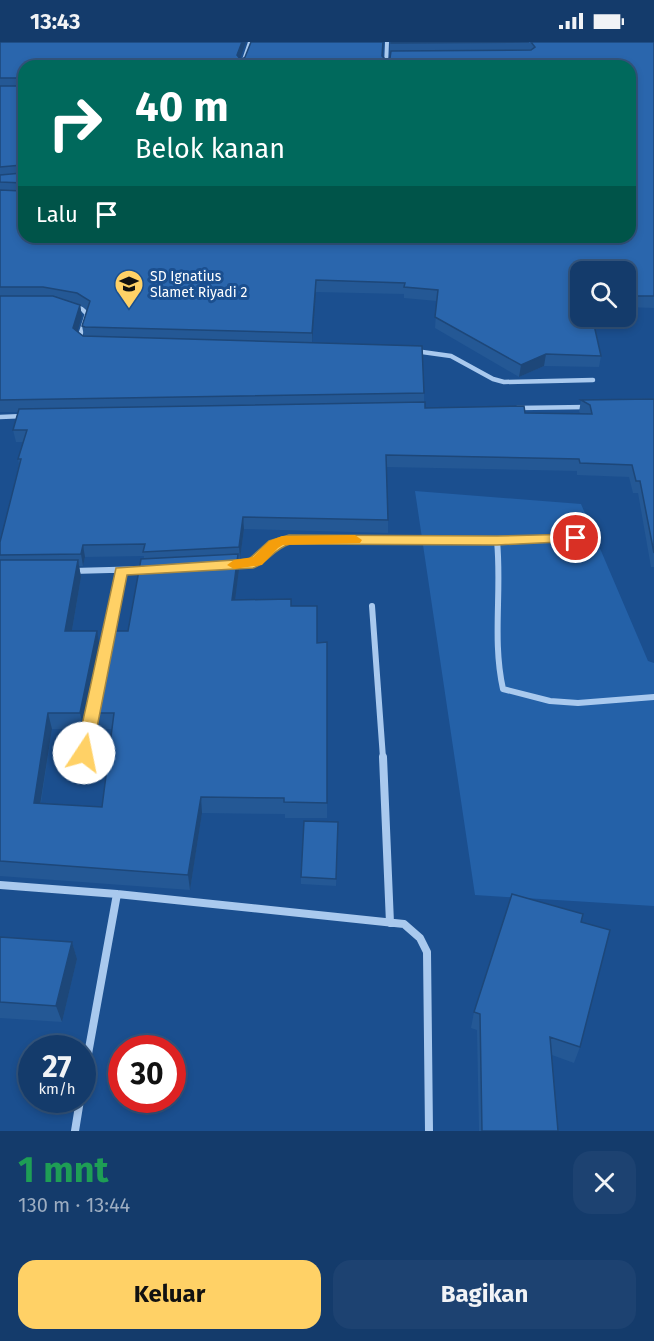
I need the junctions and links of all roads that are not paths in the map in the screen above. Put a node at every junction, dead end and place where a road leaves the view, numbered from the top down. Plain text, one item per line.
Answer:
1 (250, 42) edge
2 (387, 42) edge
3 (387, 57) junction
4 (393, 57) edge
5 (244, 60) edge
6 (387, 60) edge
7 (69, 305) edge
8 (85, 343) edge
9 (410, 351) edge
10 (593, 380) dead end
11 (591, 407) edge
12 (508, 408) edge
13 (36, 416) edge
14 (0, 417) edge
15 (576, 538) dead end
16 (497, 541) junction
17 (220, 566) edge
18 (154, 569) edge
19 (121, 571) junction
20 (66, 572) edge
21 (372, 606) dead end
22 (105, 650) edge
23 (654, 697) edge
24 (93, 707) edge
25 (84, 753) dead end
26 (0, 885) edge
27 (117, 894) junction
28 (390, 923) junction
29 (91, 1035) edge
30 (78, 1113) edge
31 (75, 1131) edge
32 (429, 1131) edge

1 - 5 street
2 - 3 street
3 - 4 street
3 - 6 street
7 - 8 street
9 - 10 street
11 - 12 street
13 - 14 street
15 - 16 street
16 - 17 street
16 - 23 street
18 - 19 street
19 - 20 street
19 - 22 street
21 - 28 street
24 - 25 street
26 - 27 street
27 - 28 street
27 - 29 street
28 - 32 street
30 - 31 street

